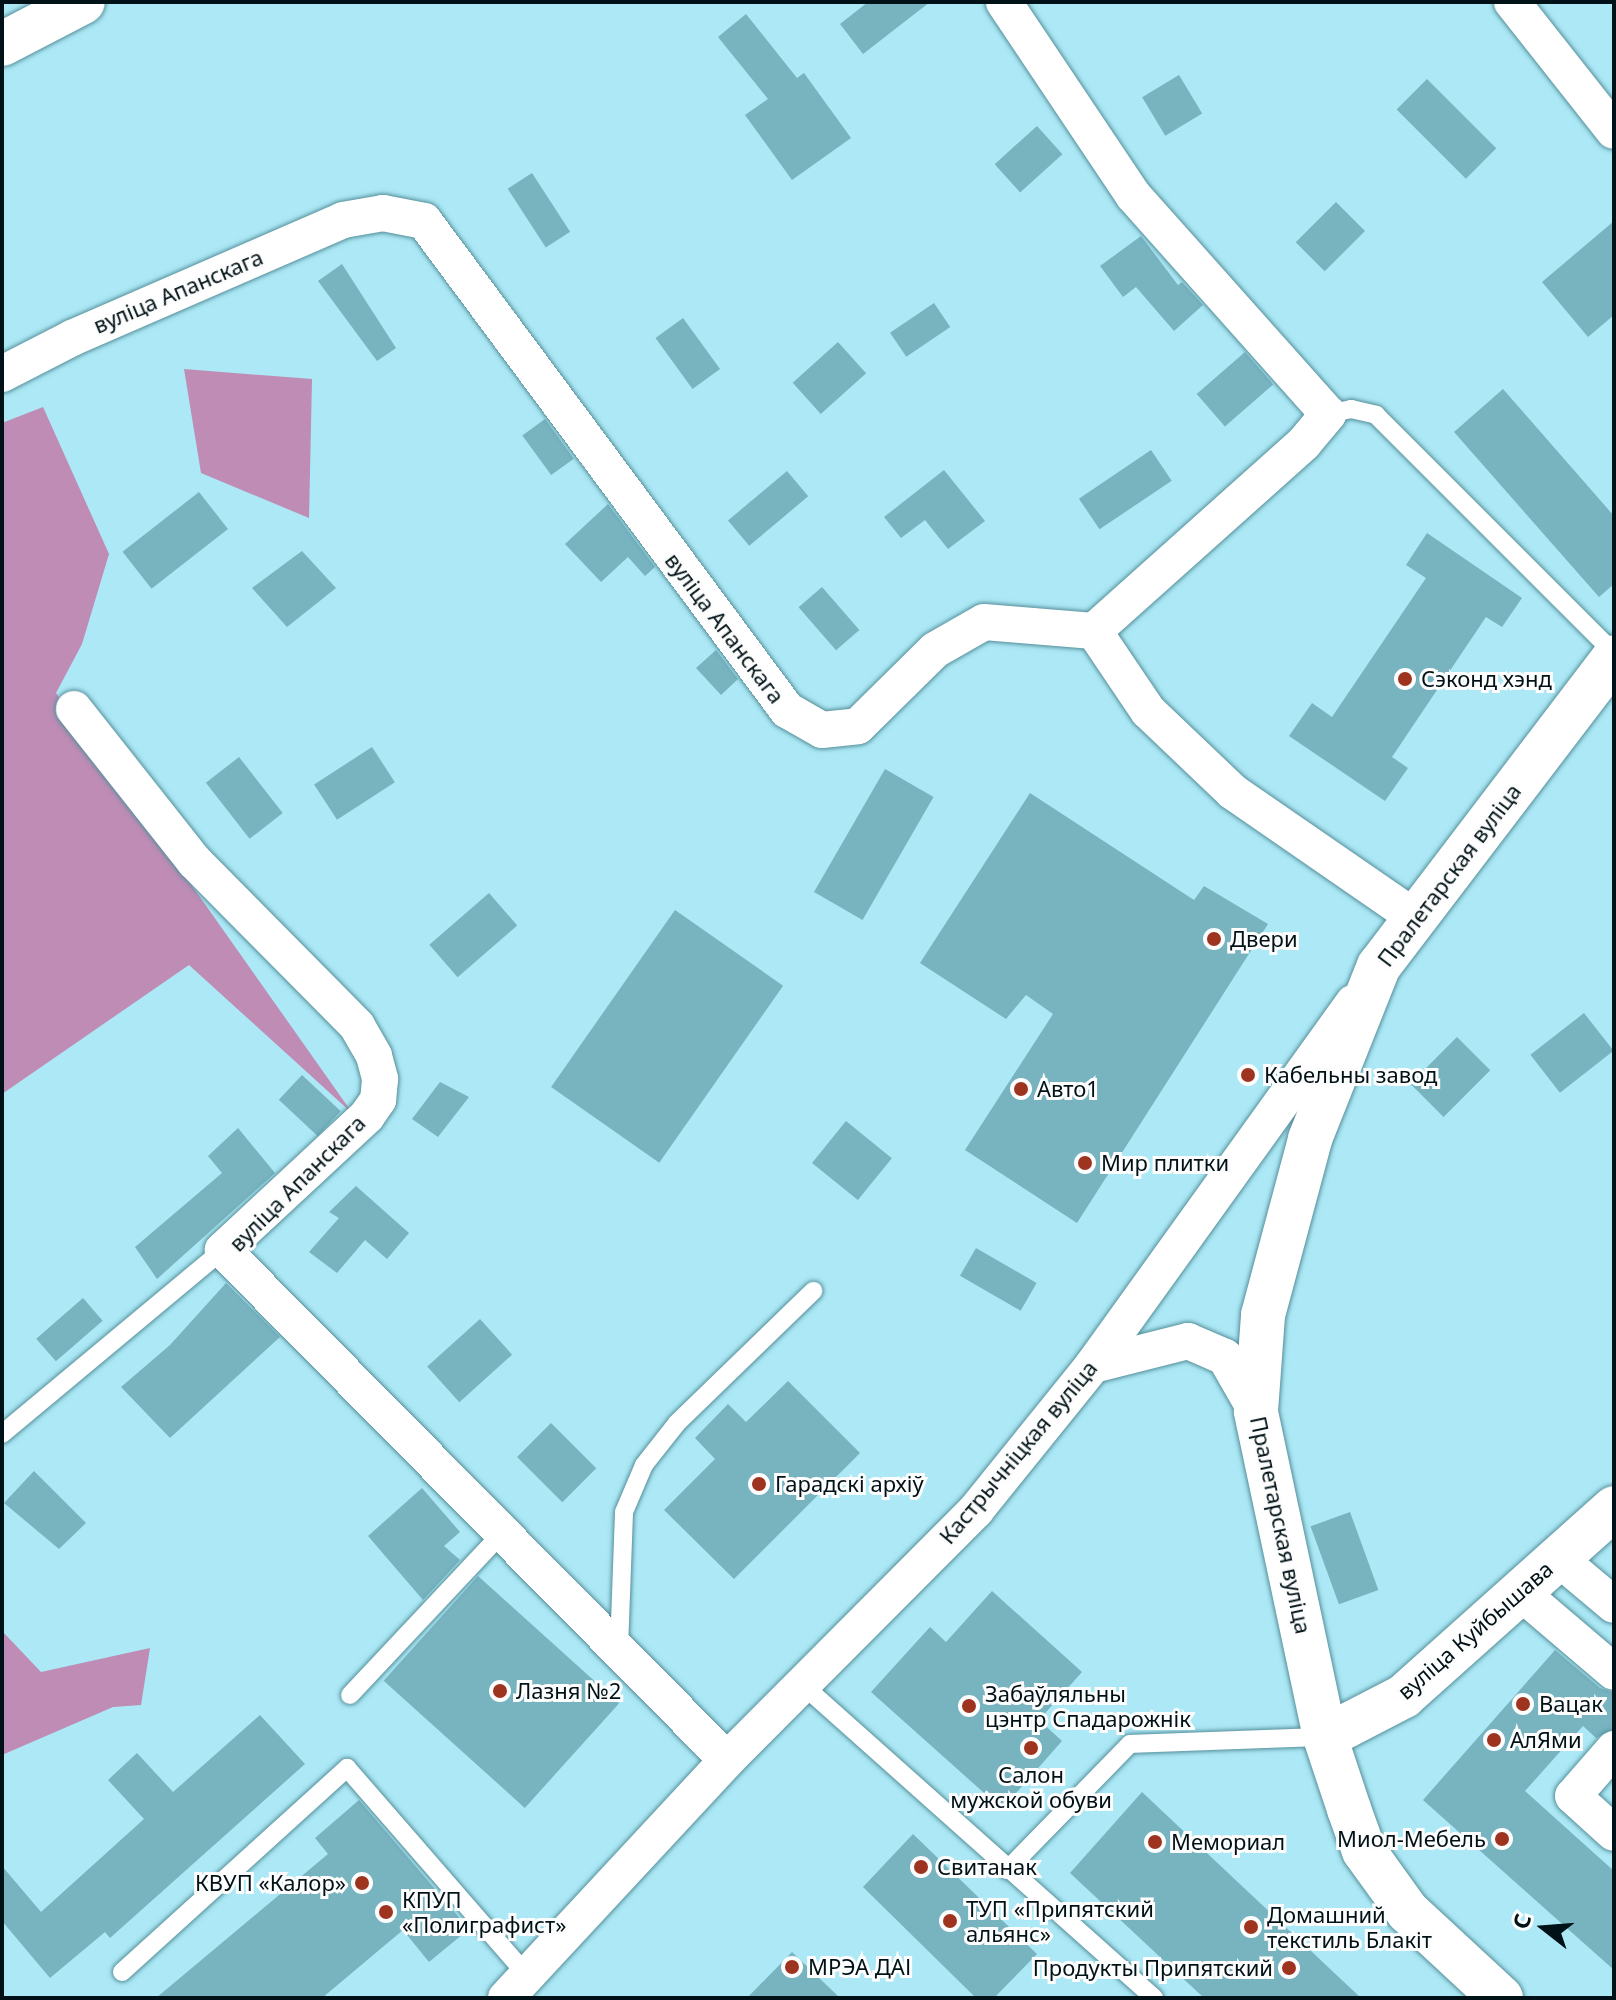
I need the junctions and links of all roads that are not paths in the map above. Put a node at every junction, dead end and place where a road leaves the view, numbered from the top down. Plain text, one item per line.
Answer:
1 (83, 2) edge
2 (1004, 2) edge
3 (1512, 2) edge
4 (2, 44) edge
5 (1614, 131) edge
6 (2, 374) edge
7 (1328, 414) junction
8 (1094, 631) junction
9 (1614, 655) edge
10 (74, 709) dead end
11 (1414, 917) junction
12 (1379, 966) junction
13 (223, 1250) junction
14 (813, 1291) dead end
15 (1093, 1365) junction
16 (1256, 1411) junction
17 (2, 1434) edge
18 (1614, 1508) edge
19 (501, 1534) junction
20 (1558, 1558) junction
21 (1520, 1592) junction
22 (1614, 1605) edge
23 (619, 1655) junction
24 (1614, 1672) edge
25 (804, 1686) junction
26 (350, 1695) dead end
27 (1325, 1737) junction
28 (1614, 1749) edge
29 (727, 1760) junction
30 (1614, 1833) edge
31 (1007, 1870) junction
32 (122, 1972) dead end
33 (516, 1986) edge
34 (1154, 1998) edge
35 (1501, 1998) edge

1 - 4 main road
2 - 7 street
3 - 5 street
6 - 8 street, вуліца Апанскага
7 - 8 street
7 - 9 lane
8 - 11 street
9 - 11 main road, Пралетарская вуліца
10 - 13 street, вуліца Апанскага
11 - 12 main road, Пралетарская вуліца
12 - 15 street, Кастрычніцкая вуліца
12 - 16 main road, Пралетарская вуліца
13 - 17 lane
13 - 19 street, вуліца Апанскага
14 - 23 lane
15 - 16 street
15 - 25 street, Кастрычніцкая вуліца
16 - 27 main road, Пралетарская вуліца
18 - 20 main road, вуліца Куйбышава
19 - 23 street, вуліца Апанскага
19 - 26 lane
20 - 21 main road, вуліца Куйбышава
20 - 22 street
21 - 24 street
21 - 27 main road, вуліца Куйбышава
23 - 29 street, вуліца Апанскага
25 - 29 street, Кастрычніцкая вуліца
25 - 31 lane
27 - 31 lane
27 - 35 main road, Пралетарская вуліца
28 - 30 street
29 - 33 street, Кастрычніцкая вуліца
31 - 34 lane
32 - 33 lane

